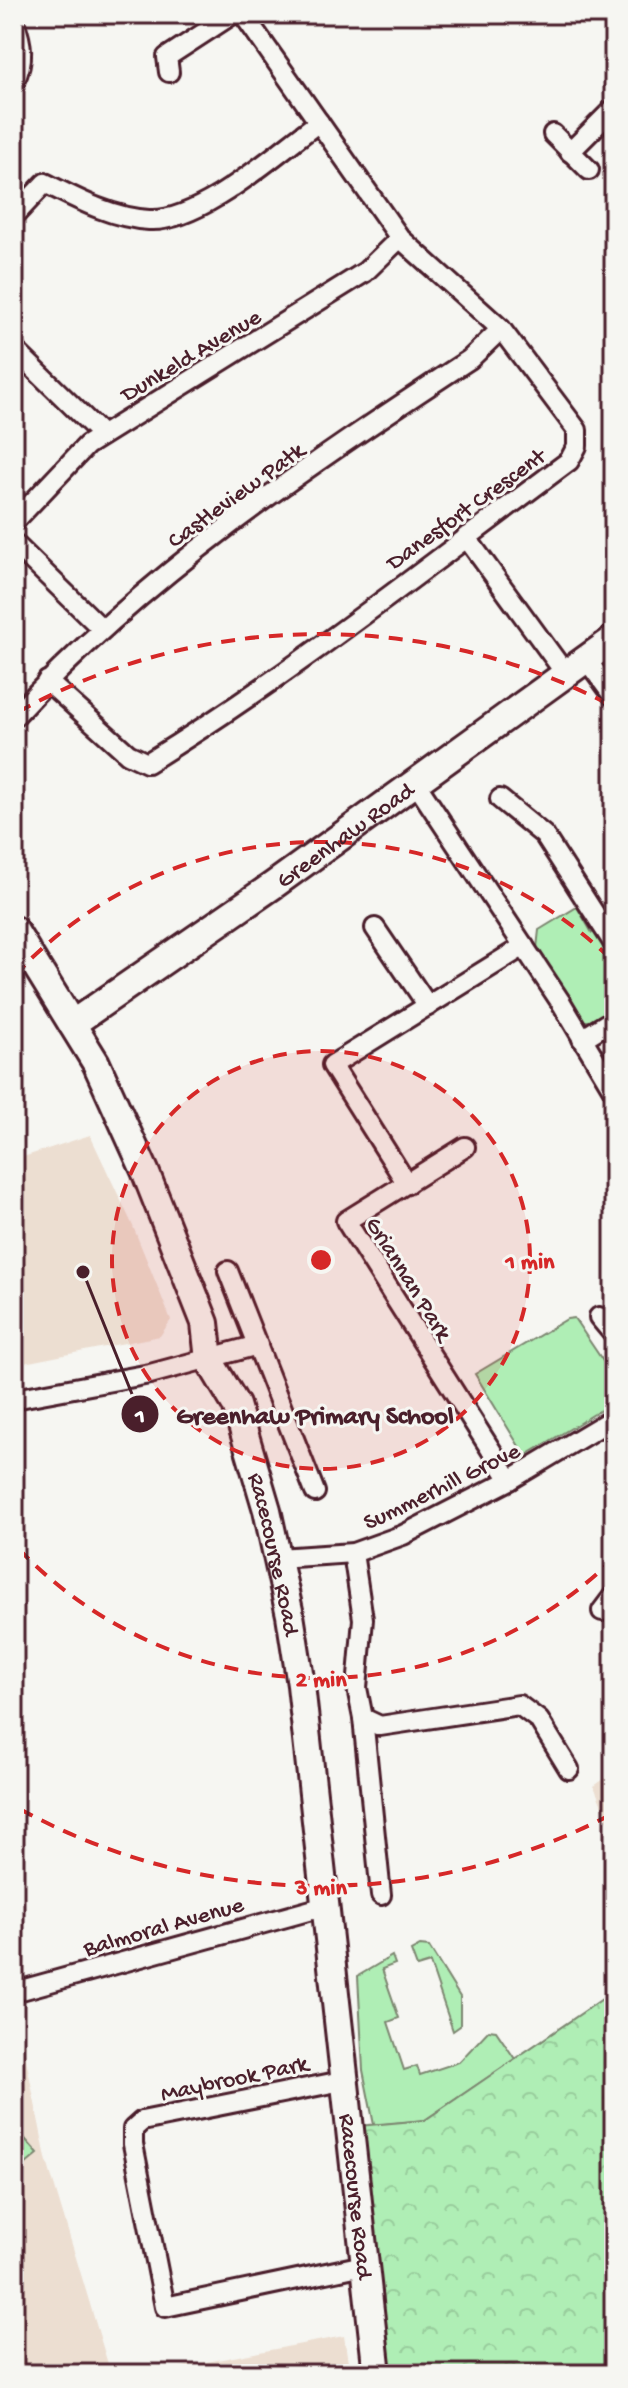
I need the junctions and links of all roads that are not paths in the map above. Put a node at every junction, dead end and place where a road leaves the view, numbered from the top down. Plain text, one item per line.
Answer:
1 (233, 14) edge
2 (243, 14) edge
3 (14, 21) edge
4 (169, 72) dead end
5 (14, 82) edge
6 (614, 108) edge
7 (319, 122) junction
8 (553, 134) dead end
9 (570, 152) junction
10 (589, 170) dead end
11 (14, 216) edge
12 (400, 238) junction
13 (501, 329) junction
14 (14, 349) edge
15 (102, 435) junction
16 (14, 522) edge
17 (466, 537) junction
18 (14, 543) edge
19 (101, 628) junction
20 (614, 639) edge
21 (576, 666) junction
22 (47, 681) junction
23 (614, 697) edge
24 (14, 717) edge
25 (415, 782) junction
26 (500, 799) dead end
27 (375, 928) dead end
28 (14, 930) edge
29 (614, 944) edge
30 (524, 946) junction
31 (428, 1006) junction
32 (614, 1019) edge
33 (72, 1024) junction
34 (582, 1039) junction
35 (614, 1091) edge
36 (465, 1147) dead end
37 (407, 1184) junction
38 (228, 1271) dead end
39 (599, 1317) dead end
40 (614, 1335) edge
41 (258, 1345) junction
42 (209, 1360) junction
43 (14, 1399) edge
44 (614, 1418) edge
45 (510, 1480) junction
46 (315, 1492) dead end
47 (353, 1553) junction
48 (278, 1558) junction
49 (614, 1595) edge
50 (602, 1611) dead end
51 (363, 1718) junction
52 (569, 1769) dead end
53 (381, 1895) dead end
54 (326, 1906) junction
55 (14, 1992) edge
56 (347, 2080) junction
57 (364, 2265) junction
58 (377, 2374) edge

1 - 4 street
2 - 7 street, Danesfort Crescent
3 - 5 street
6 - 9 street
7 - 11 street
7 - 12 street, Danesfort Crescent
8 - 9 street
9 - 10 street
12 - 13 street, Danesfort Crescent
12 - 15 street, Dunkeld Avenue
13 - 17 street, Danesfort Crescent
13 - 19 street, Castleview Patk
14 - 15 street
15 - 16 street, Dunkeld Avenue
17 - 21 street
17 - 22 street, Danesfort Crescent
18 - 19 street
19 - 22 street, Castleview Patk
20 - 21 main road, Greenhaw Road
21 - 23 street
21 - 25 main road, Greenhaw Road
22 - 24 street, Castleview Patk
25 - 30 street
25 - 33 main road, Greenhaw Road
26 - 29 street
27 - 31 street
28 - 33 main road, Racecourse Road
30 - 31 street
30 - 34 street
31 - 37 street
32 - 34 street
33 - 42 main road, Racecourse Road
34 - 35 street
36 - 37 street, Griannan Park
37 - 45 street, Griannan Park
38 - 41 street
39 - 40 street
41 - 42 street
41 - 46 street
42 - 43 street
42 - 48 main road, Racecourse Road
44 - 45 street, Summerhill Grove
45 - 47 street, Summerhill Grove
47 - 48 street, Summerhill Grove
47 - 51 street
48 - 54 main road, Racecourse Road
49 - 50 street
51 - 52 street
51 - 53 street
54 - 55 street, Balmoral Avenue
54 - 56 main road, Racecourse Road
56 - 57 main road, Racecourse Road
56 - 57 street, Maybrook Park
57 - 58 main road, Racecourse Road

